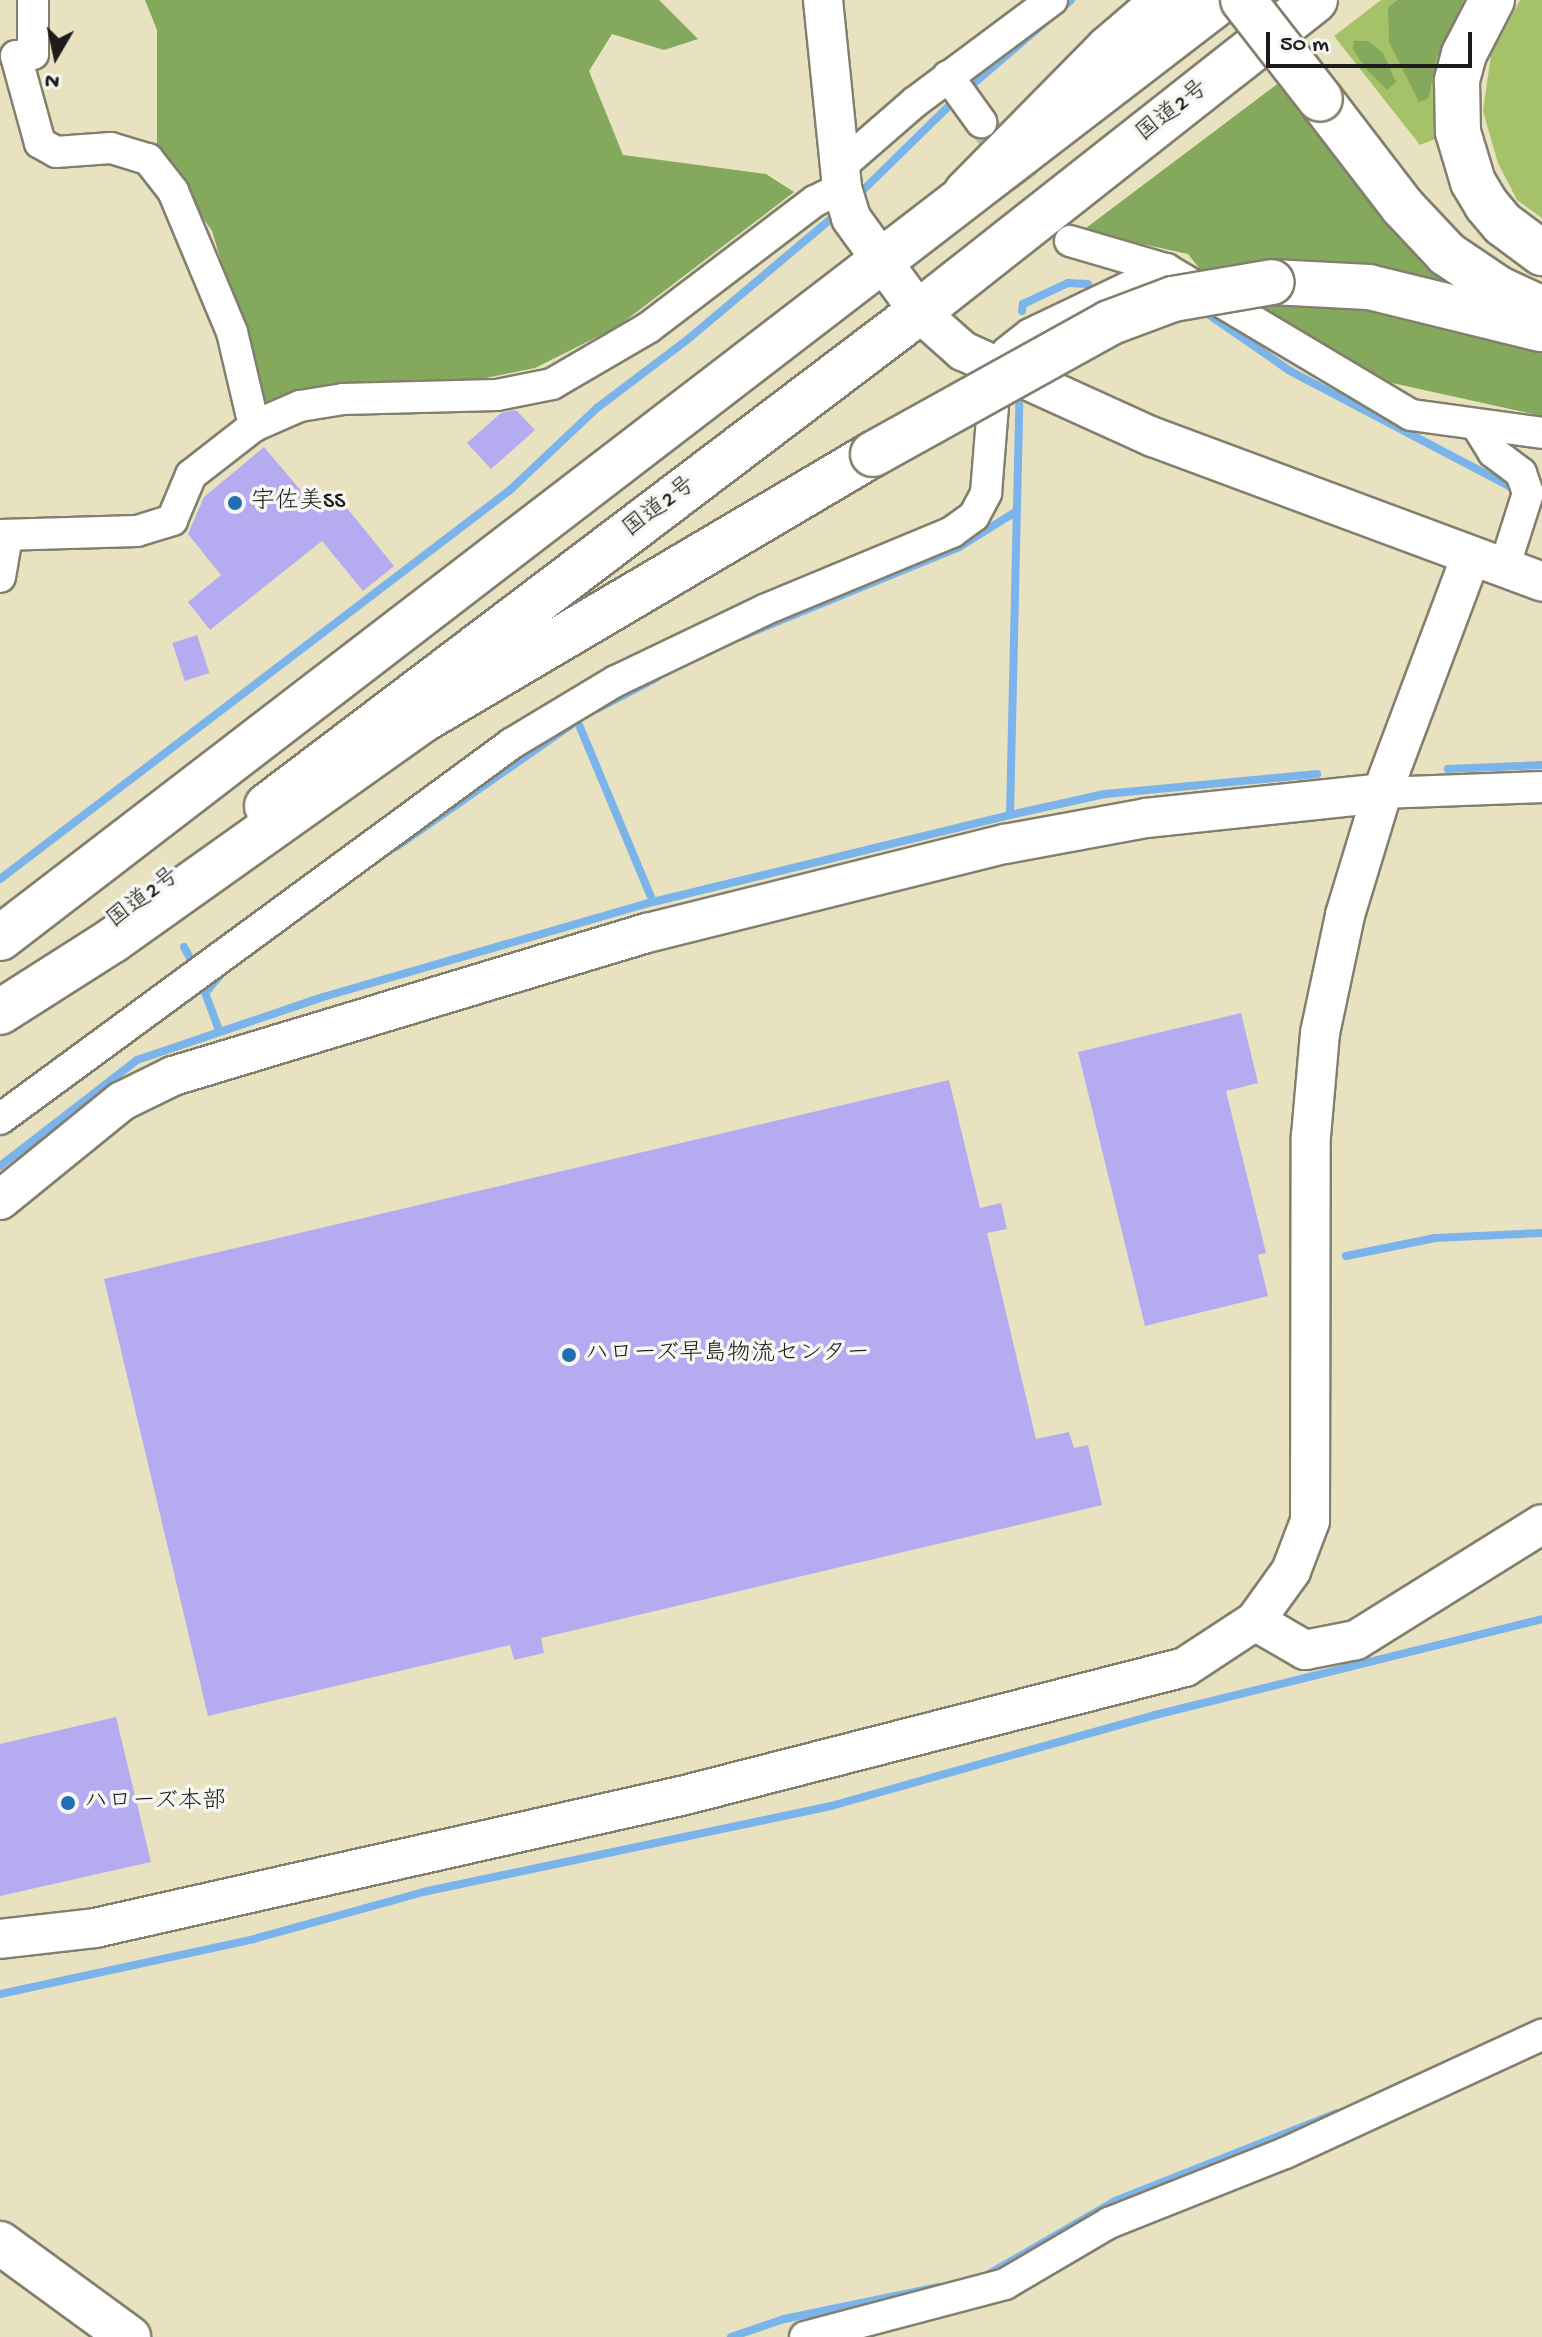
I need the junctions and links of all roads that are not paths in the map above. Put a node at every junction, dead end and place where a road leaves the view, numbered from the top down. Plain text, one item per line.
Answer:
1 (33, 0) edge
2 (823, 0) edge
3 (1052, 0) edge
4 (1165, 0) edge
5 (1221, 0) edge
6 (1243, 0) edge
7 (1274, 0) edge
8 (1315, 0) edge
9 (1492, 0) edge
10 (11, 84) edge
11 (1330, 92) junction
12 (844, 193) junction
13 (966, 193) junction
14 (1070, 241) tunnel mouth
15 (1542, 253) edge
16 (880, 262) junction
17 (1166, 269) junction
18 (1542, 274) edge
19 (1542, 309) edge
20 (919, 312) junction
21 (1542, 329) edge
22 (996, 368) junction
23 (254, 426) junction
24 (1477, 426) junction
25 (1542, 433) edge
26 (3, 535) edge
27 (1488, 562) junction
28 (0, 577) edge
29 (1542, 582) edge
30 (1542, 787) edge
31 (1382, 793) junction
32 (0, 938) edge
33 (0, 1010) edge
34 (0, 1119) edge
35 (0, 1200) edge
36 (1542, 1524) edge
37 (1255, 1621) junction
38 (0, 1939) edge
39 (1542, 2035) edge
40 (0, 2243) edge
41 (129, 2337) edge
42 (805, 2337) edge

1 - 10 street
2 - 12 street
3 - 12 street
4 - 13 highway
5 - 13 highway
6 - 11 highway, bridge
7 - 11 highway
8 - 20 highway, 国道2号
9 - 15 highway
10 - 23 street
11 - 18 highway
11 - 19 highway
12 - 16 street
12 - 23 street
13 - 16 highway
14 - 17 street
16 - 20 street
16 - 32 highway
17 - 22 street
17 - 24 street
20 - 22 street
20 - 33 highway, 国道2号
21 - 33 highway, bridge
22 - 27 street
22 - 34 street
23 - 26 street
24 - 25 street
24 - 27 street
26 - 28 street
27 - 29 street
27 - 31 street
30 - 31 street
31 - 35 street
31 - 37 street
36 - 37 street
37 - 38 street
39 - 42 street
40 - 41 main road

